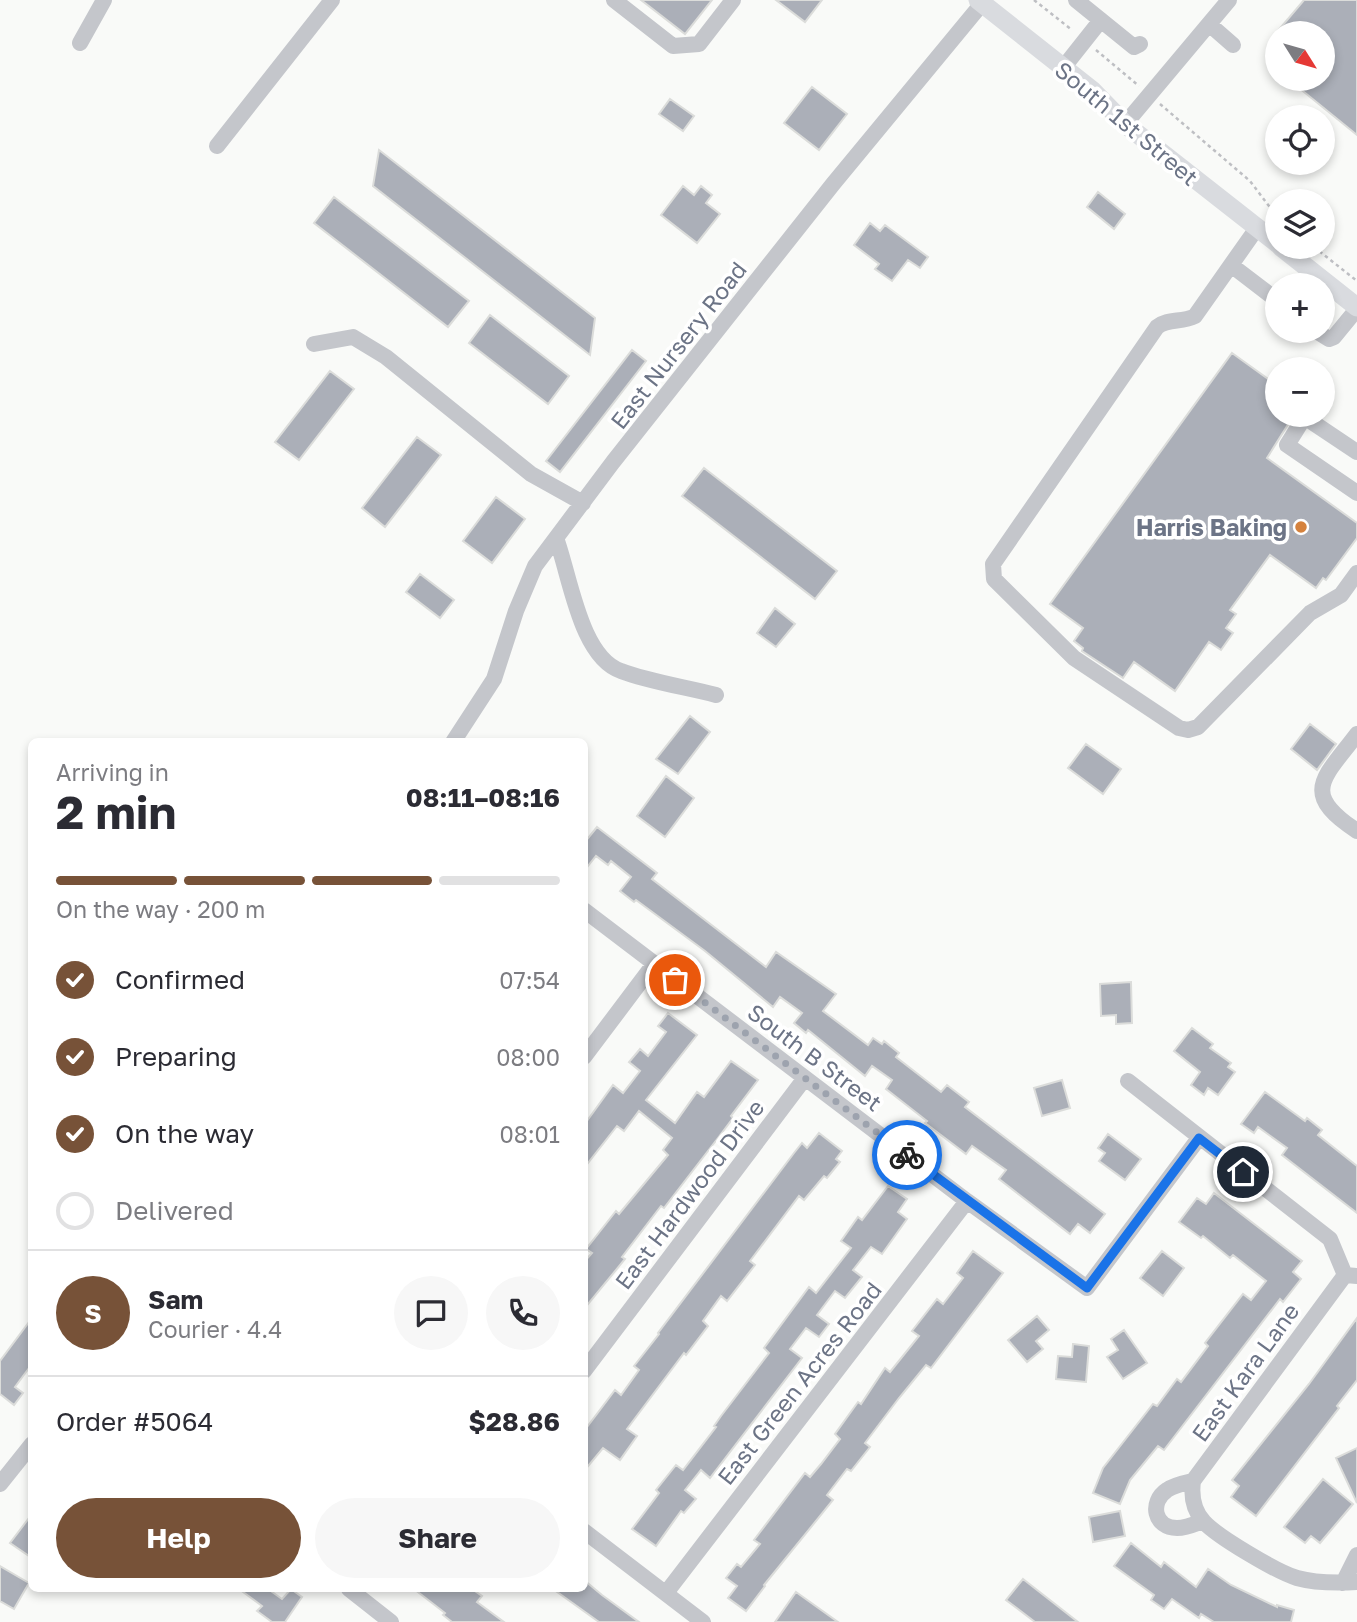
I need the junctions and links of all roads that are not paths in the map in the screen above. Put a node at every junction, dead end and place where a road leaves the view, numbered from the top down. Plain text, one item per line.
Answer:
1 (104, 0) edge
2 (332, 0) edge
3 (614, 0) edge
4 (733, 0) edge
5 (1076, 0) edge
6 (1229, 0) edge
7 (982, 1) edge
8 (1101, 20) junction
9 (1209, 24) junction
10 (80, 43) dead end
11 (1140, 44) dead end
12 (1233, 45) dead end
13 (1063, 68) junction
14 (1125, 124) junction
15 (217, 146) dead end
16 (1257, 228) junction
17 (1265, 234) edge
18 (1296, 259) edge
19 (1231, 265) junction
20 (1265, 291) edge
21 (1357, 308) edge
22 (1335, 336) edge
23 (314, 344) dead end
24 (1357, 452) edge
25 (1357, 493) edge
26 (583, 503) junction
27 (556, 538) junction
28 (1357, 573) edge
29 (716, 695) dead end
30 (1357, 734) edge
31 (456, 738) edge
32 (1357, 831) edge
33 (588, 913) edge
34 (654, 964) junction
35 (588, 1052) edge
36 (805, 1078) junction
37 (1128, 1081) dead end
38 (1199, 1138) junction
39 (967, 1200) junction
40 (1351, 1275) edge
41 (588, 1366) edge
42 (28, 1449) edge
43 (1193, 1481) junction
44 (0, 1484) edge
45 (1203, 1521) junction
46 (588, 1534) edge
47 (1357, 1555) edge
48 (1350, 1583) edge
49 (353, 1592) edge
50 (666, 1593) junction
51 (391, 1622) edge
52 (703, 1622) edge

1 - 10 street
2 - 15 street
3 - 4 street
5 - 8 street
6 - 9 street
7 - 13 main road, South 1st Street
7 - 26 street, East Nursery Road
8 - 11 street
8 - 13 street
9 - 12 street
9 - 14 street
13 - 14 main road, South 1st Street
14 - 16 main road, South 1st Street
16 - 17 main road, South 1st Street
16 - 19 street
18 - 21 main road, South 1st Street
19 - 20 street
19 - 28 street
21 - 22 street
23 - 26 street
24 - 25 street
26 - 27 street, East Nursery Road
27 - 29 street
27 - 31 street, East Nursery Road
30 - 32 street
33 - 34 street, South B Street
34 - 35 street
34 - 36 street, South B Street
36 - 39 street, South B Street
36 - 41 street, East Hardwood Drive
37 - 38 street
38 - 39 street, South B Street
38 - 40 street
39 - 50 street, East Green Acres Road
40 - 43 street, East Kara Lane
42 - 44 street
43 - 45 street
43 - 45 street
45 - 48 street
46 - 50 street
47 - 48 street
49 - 51 street
50 - 52 street

